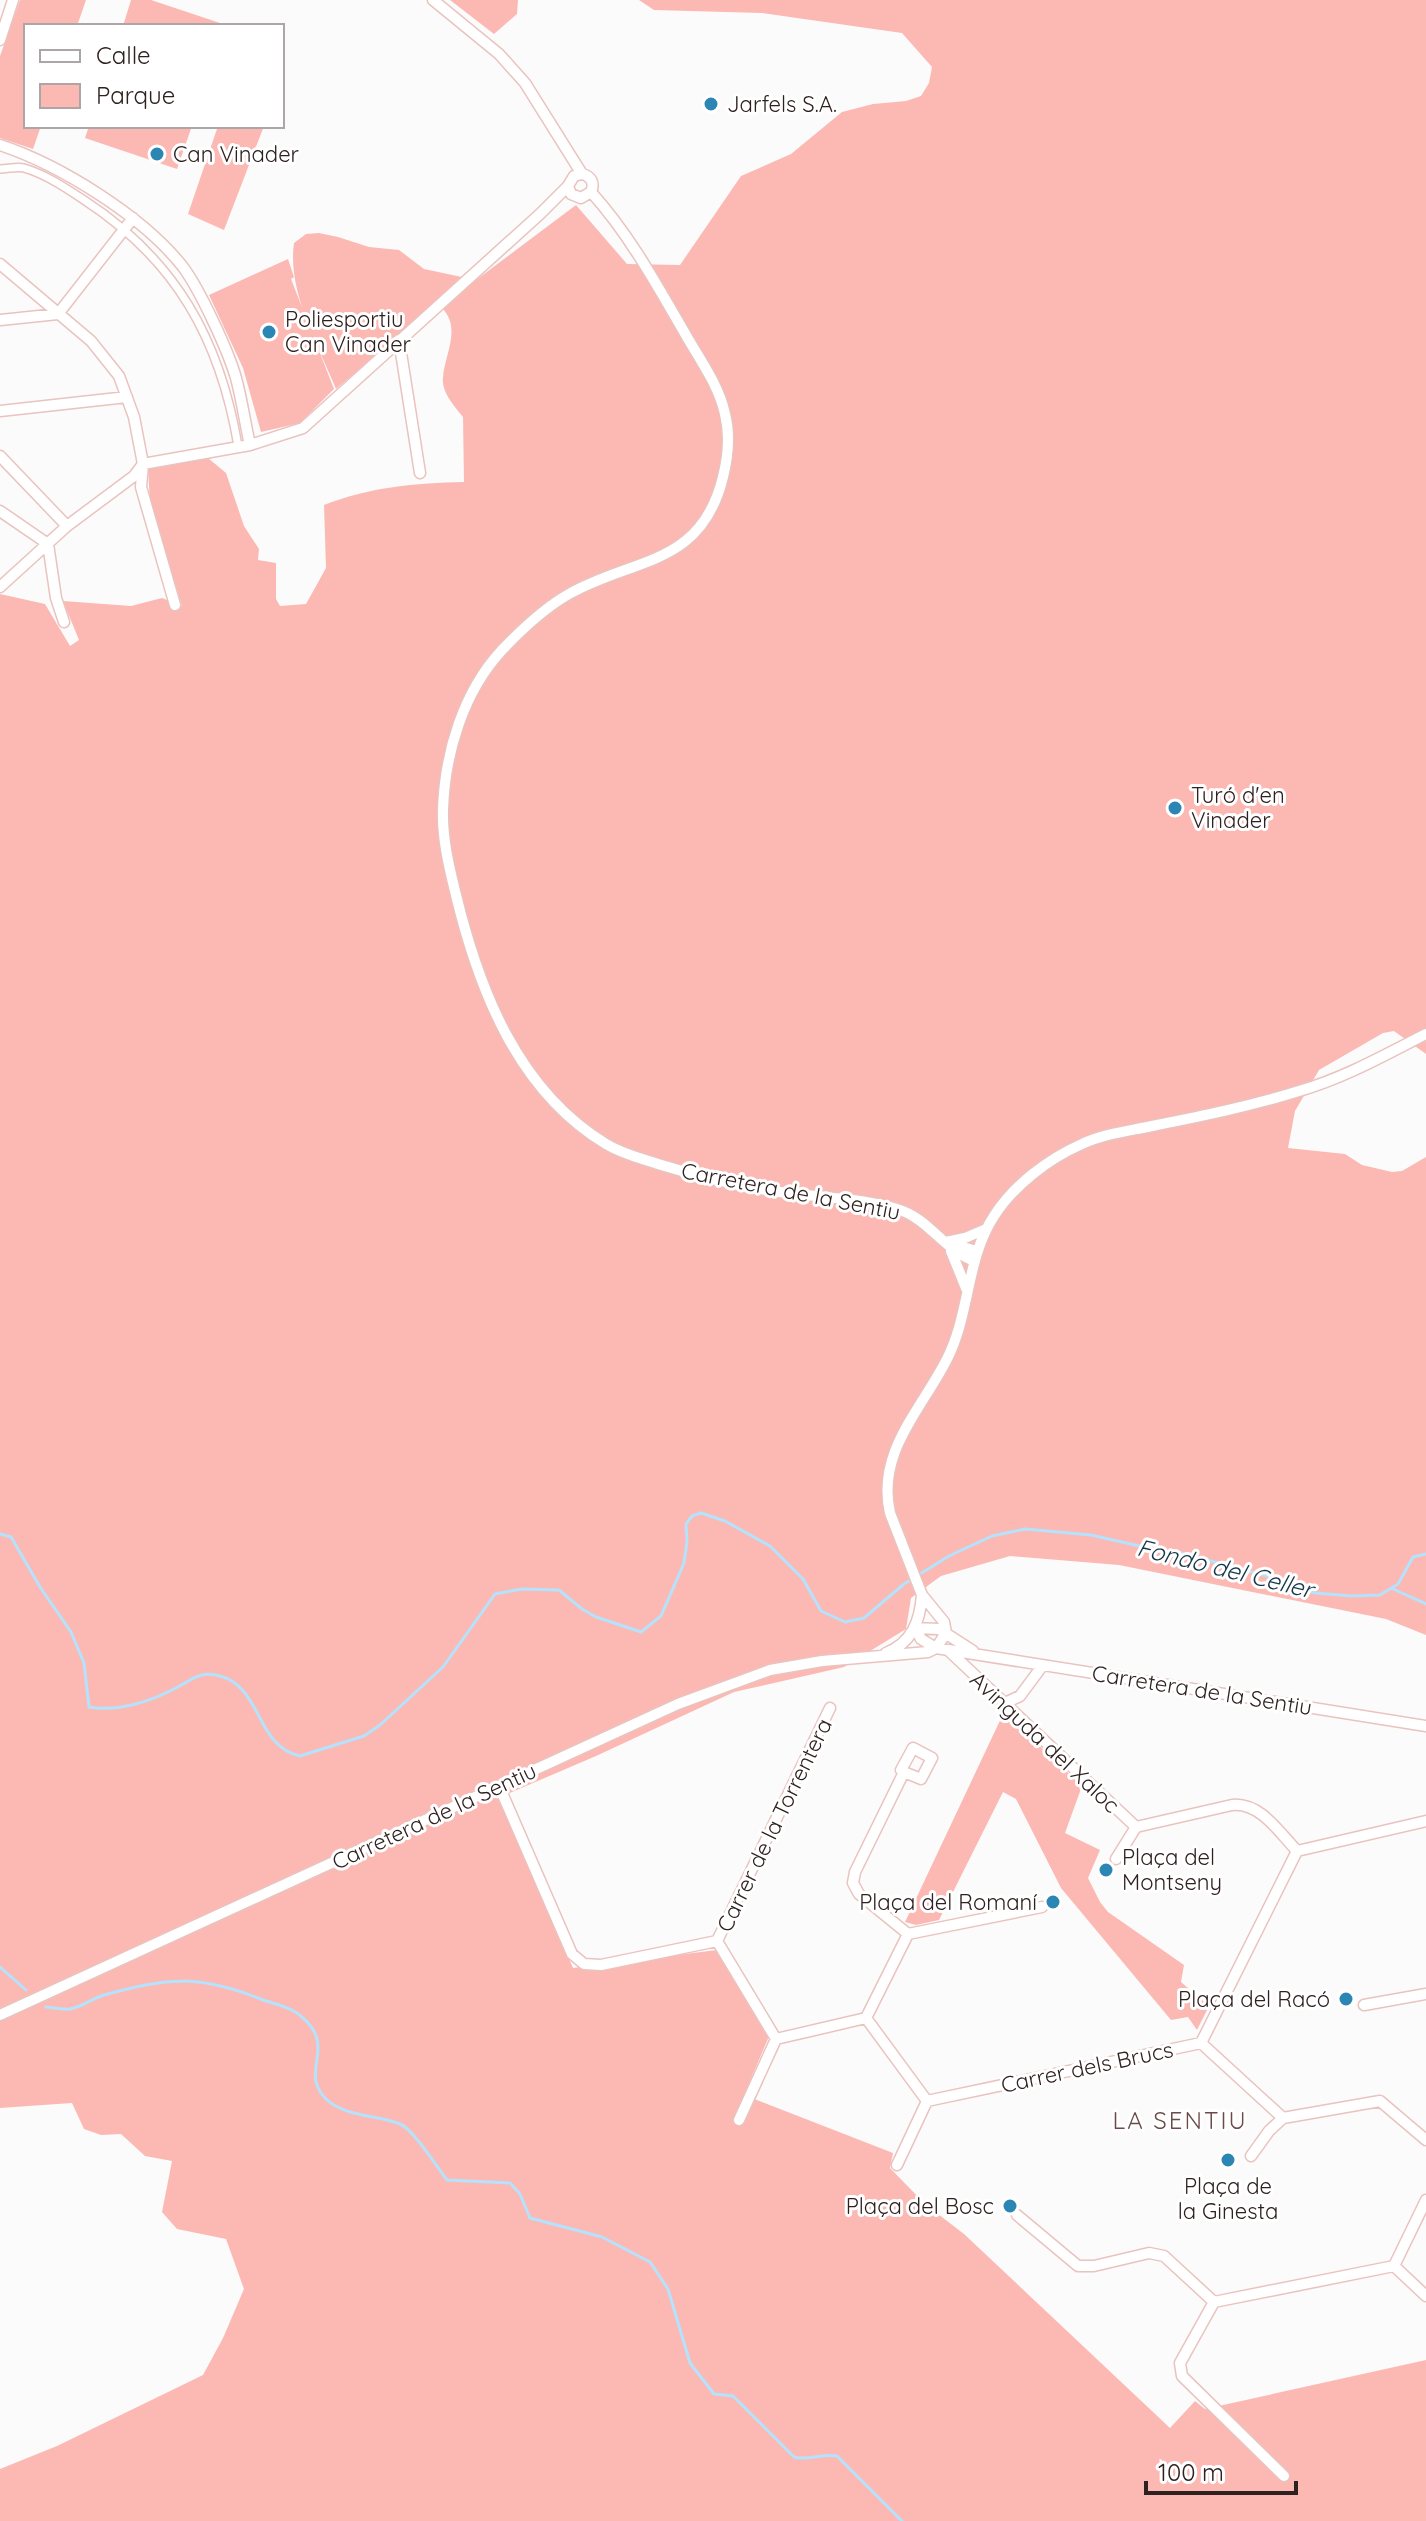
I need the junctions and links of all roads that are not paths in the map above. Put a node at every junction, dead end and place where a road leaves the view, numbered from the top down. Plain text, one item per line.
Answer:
1 (13, 0) edge
2 (433, 0) edge
3 (0, 40) edge
4 (0, 145) edge
5 (0, 169) edge
6 (582, 174) junction
7 (568, 186) junction
8 (591, 192) junction
9 (133, 218) junction
10 (124, 230) junction
11 (0, 264) edge
12 (58, 314) junction
13 (0, 320) edge
14 (399, 340) junction
15 (127, 397) junction
16 (0, 411) edge
17 (244, 446) junction
18 (0, 456) edge
19 (143, 464) junction
20 (420, 473) dead end
21 (0, 511) edge
22 (67, 526) junction
23 (48, 544) junction
24 (0, 587) edge
25 (175, 605) dead end
26 (64, 622) dead end
27 (1426, 1034) edge
28 (986, 1229) junction
29 (946, 1242) junction
30 (976, 1256) junction
31 (967, 1290) junction
32 (920, 1590) junction
33 (915, 1628) junction
34 (946, 1633) junction
35 (933, 1650) junction
36 (948, 1650) junction
37 (978, 1654) junction
38 (880, 1655) junction
39 (962, 1664) junction
40 (1043, 1665) junction
41 (1020, 1696) junction
42 (1005, 1703) junction
43 (830, 1708) dead end
44 (1022, 1719) junction
45 (1426, 1726) edge
46 (904, 1772) dead end
47 (499, 1786) junction
48 (1426, 1821) edge
49 (1136, 1827) junction
50 (1297, 1851) junction
51 (1116, 1859) dead end
52 (1042, 1907) dead end
53 (908, 1934) junction
54 (717, 1941) junction
55 (1426, 1994) edge
56 (1364, 2005) dead end
57 (0, 2015) edge
58 (866, 2018) junction
59 (776, 2039) junction
60 (1201, 2043) junction
61 (927, 2101) junction
62 (1283, 2118) junction
63 (739, 2120) dead end
64 (1426, 2140) edge
65 (1251, 2156) dead end
66 (897, 2165) dead end
67 (1426, 2200) edge
68 (1017, 2215) dead end
69 (1394, 2266) junction
70 (1426, 2296) edge
71 (1214, 2302) junction
72 (1284, 2476) dead end

1 - 3 street
2 - 6 street
4 - 9 street
5 - 10 street
6 - 7 street
6 - 8 street
7 - 8 street
7 - 14 street
8 - 29 street, Carretera de la Sentiu
9 - 10 street
9 - 17 street
10 - 12 street
10 - 17 street
11 - 12 street
12 - 13 street
12 - 15 street
14 - 17 street
14 - 20 street
15 - 16 street
15 - 19 street
17 - 19 street
18 - 22 street
19 - 22 street
19 - 25 street
21 - 23 street
22 - 23 street
23 - 24 street
23 - 26 street
27 - 28 street
28 - 29 street
28 - 30 street
29 - 30 street, Carretera de la Sentiu
29 - 31 street, Carretera de la Sentiu
30 - 31 street
31 - 32 street
32 - 33 street
32 - 34 street
33 - 34 street
33 - 35 street
33 - 38 street
34 - 35 street
34 - 37 street, Avinguda del Xaloc
35 - 36 street, Avinguda del Xaloc
35 - 38 street, Carretera de la Sentiu
35 - 39 street, Avinguda del Xaloc
36 - 37 street, Avinguda del Xaloc
36 - 39 street, Avinguda del Xaloc
37 - 40 street, Carretera de la Sentiu
38 - 47 street, Carretera de la Sentiu
39 - 42 street, Avinguda del Xaloc
40 - 41 street
40 - 45 street, Carretera de la Sentiu
41 - 42 street
41 - 44 street
42 - 44 street, Avinguda del Xaloc
43 - 54 street, Carrer de la Torrentera
44 - 49 street, Avinguda del Xaloc
46 - 53 street
47 - 54 street
47 - 57 street, Carretera de la Sentiu
48 - 50 street
49 - 50 street, Avinguda del Xaloc
49 - 51 street
50 - 60 street, Carrer dels Brucs
52 - 53 street
53 - 58 street
54 - 59 street
55 - 56 street
58 - 59 street
58 - 61 street
59 - 63 street
60 - 61 street, Carrer dels Brucs
60 - 62 street
61 - 66 street
62 - 64 street
62 - 65 street
67 - 69 street
68 - 71 street
69 - 70 street
69 - 71 street
71 - 72 street

